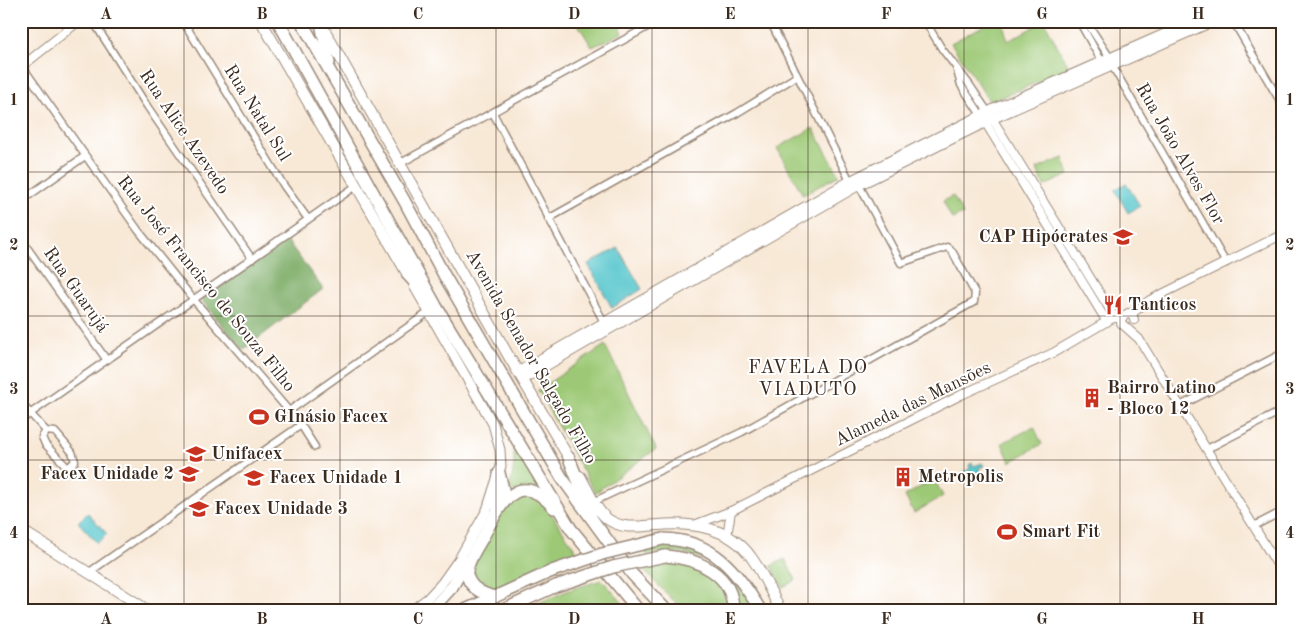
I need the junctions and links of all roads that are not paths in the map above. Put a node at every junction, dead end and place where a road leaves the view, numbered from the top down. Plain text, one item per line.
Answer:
1 (79, 21) edge
2 (93, 21) edge
3 (183, 21) edge
4 (261, 21) edge
5 (278, 21) edge
6 (301, 21) edge
7 (658, 21) edge
8 (770, 21) edge
9 (925, 21) edge
10 (1079, 21) edge
11 (1086, 21) edge
12 (1194, 21) edge
13 (1214, 21) edge
14 (1233, 21) edge
15 (321, 22) edge
16 (1108, 61) junction
17 (22, 66) edge
18 (797, 76) junction
19 (332, 77) junction
20 (1283, 106) edge
21 (493, 113) junction
22 (987, 117) junction
23 (85, 156) junction
24 (401, 163) junction
25 (855, 183) junction
26 (356, 186) junction
27 (21, 201) edge
28 (308, 219) junction
29 (548, 219) junction
30 (1283, 234) edge
31 (21, 238) edge
32 (252, 259) junction
33 (1226, 263) junction
34 (408, 275) joint
35 (194, 300) junction
36 (433, 309) junction
37 (1124, 320) junction
38 (605, 326) junction
39 (1283, 353) edge
40 (106, 359) junction
41 (520, 375) junction
42 (21, 403) edge
43 (1180, 406) junction
44 (1283, 410) edge
45 (289, 411) junction
46 (30, 414) junction
47 (21, 420) edge
48 (301, 425) junction
49 (46, 432) junction
50 (315, 446) dead end
51 (1207, 448) junction
52 (569, 458) junction
53 (498, 477) junction
54 (595, 501) junction
55 (731, 511) junction
56 (1283, 511) edge
57 (593, 522) junction
58 (694, 525) junction
59 (1254, 526) junction
60 (21, 530) edge
61 (571, 530) junction
62 (727, 536) junction
63 (1282, 572) edge
64 (88, 573) junction
65 (495, 597) junction
66 (149, 611) edge
67 (411, 611) edge
68 (430, 611) edge
69 (463, 611) edge
70 (501, 611) edge
71 (639, 611) edge
72 (667, 611) edge
73 (733, 611) edge
74 (761, 611) edge
75 (781, 611) edge

1 - 17 street
2 - 32 street, Rua Alice Azevedo
3 - 28 street, Rua Natal Sul
4 - 26 main road
5 - 36 highway
6 - 19 highway, Avenida Senador Salgado Filho
7 - 21 street
8 - 18 street
9 - 22 street
10 - 16 street, Rua João Alves Flor
11 - 16 street, Rua João Alves Flor
12 - 16 main road
13 - 16 main road
14 - 20 street
15 - 19 highway
15 - 24 main road, Avenida Senador Salgado Filho
16 - 22 main road
16 - 33 street, Rua João Alves Flor
17 - 23 street, Rua José Francisco de Souza Filho
18 - 25 street
18 - 29 street
19 - 57 highway, Avenida Senador Salgado Filho
21 - 24 street
21 - 29 street
22 - 25 main road
22 - 37 street
23 - 27 street
23 - 35 street, Rua José Francisco de Souza Filho
24 - 41 main road, Avenida Senador Salgado Filho
25 - 38 main road
25 - 54 street
26 - 28 street
26 - 34 main road
28 - 32 street
29 - 38 street
30 - 33 street, Alameda das Mansões
31 - 40 street, Rua Guarujá
32 - 35 street
33 - 37 street, Alameda das Mansões
34 - 36 highway
35 - 40 street
35 - 45 street, Rua José Francisco de Souza Filho
36 - 45 street
36 - 53 main road
36 - 61 highway
37 - 43 street
37 - 55 street, Alameda das Mansões
38 - 41 main road
39 - 43 street
40 - 46 street
41 - 52 main road, Avenida Senador Salgado Filho
42 - 46 street
43 - 51 street
44 - 51 street
45 - 48 street, Rua José Francisco de Souza Filho
46 - 47 street
46 - 49 street
48 - 50 street, Rua José Francisco de Souza Filho
48 - 64 street
49 - 49 street
51 - 59 street
52 - 54 main road, Avenida Senador Salgado Filho
52 - 57 highway
53 - 67 main road
53 - 68 highway
54 - 58 main road, Avenida Senador Salgado Filho
55 - 58 street, Alameda das Mansões
55 - 62 street
56 - 59 street
57 - 72 highway, Avenida Senador Salgado Filho
58 - 62 main road, Avenida Senador Salgado Filho
59 - 63 street
60 - 64 main road
61 - 65 highway
61 - 71 highway
62 - 75 main road, Avenida Senador Salgado Filho
64 - 66 main road
65 - 69 highway
65 - 74 highway, bridge
70 - 73 highway, bridge

